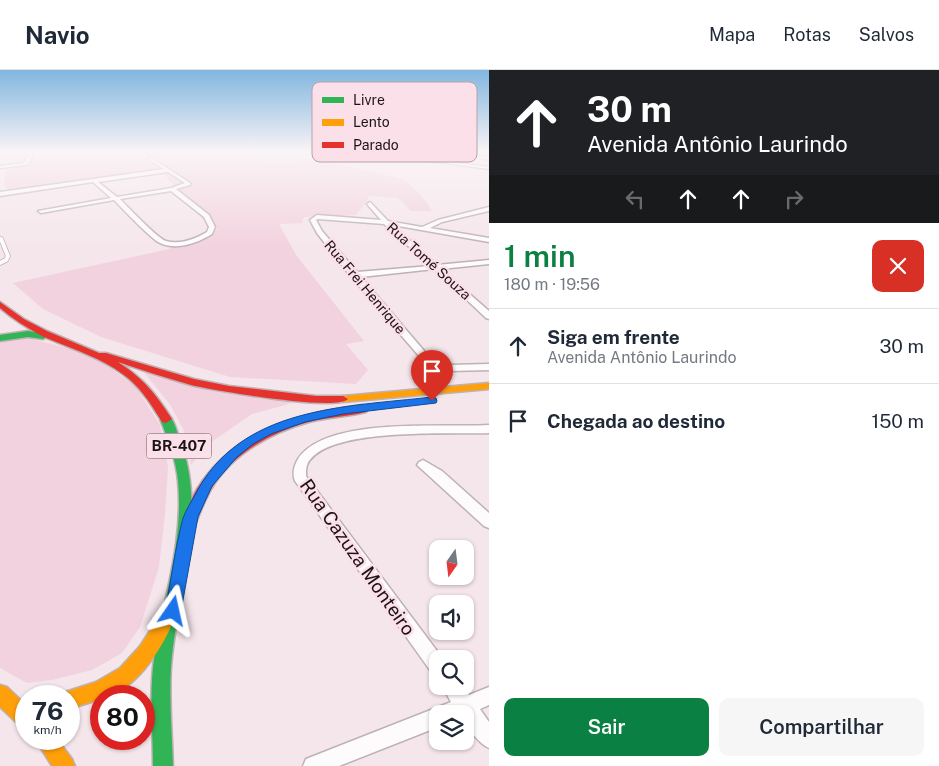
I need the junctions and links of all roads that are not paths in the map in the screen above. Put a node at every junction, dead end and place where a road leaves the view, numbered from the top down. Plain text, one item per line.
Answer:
1 (76, 183) edge
2 (97, 183) edge
3 (187, 183) edge
4 (172, 189) junction
5 (0, 194) edge
6 (115, 198) junction
7 (370, 204) dead end
8 (489, 209) edge
9 (40, 211) dead end
10 (386, 222) junction
11 (424, 228) junction
12 (0, 238) edge
13 (489, 240) edge
14 (489, 262) edge
15 (0, 263) edge
16 (436, 267) junction
17 (354, 275) junction
18 (0, 304) edge
19 (489, 316) edge
20 (0, 338) edge
21 (75, 345) junction
22 (103, 356) junction
23 (489, 367) edge
24 (489, 386) edge
25 (489, 394) edge
26 (489, 429) edge
27 (424, 465) dead end
28 (489, 522) edge
29 (186, 536) junction
30 (176, 596) junction
31 (429, 655) edge
32 (0, 690) edge
33 (0, 694) edge
34 (15, 695) edge
35 (489, 696) edge
36 (80, 698) edge
37 (467, 705) edge
38 (15, 708) edge
39 (474, 718) edge
40 (429, 721) edge
41 (489, 738) edge
42 (53, 750) edge
43 (65, 766) edge
44 (163, 766) edge
45 (313, 766) edge

1 - 5 street
2 - 6 street
3 - 4 street
4 - 6 street
4 - 6 street
6 - 9 street
7 - 10 street, Rua Tomé Souza
8 - 11 street
10 - 11 street
10 - 16 street, Rua Tomé Souza
10 - 17 street, Rua Frei Henrique
11 - 13 street
12 - 15 lane
14 - 16 street
16 - 17 street
16 - 19 street, Rua Tomé Souza
17 - 23 street, Rua Frei Henrique
18 - 21 main road, BR-407
20 - 21 main road, BR-407
21 - 22 main road, BR-407
22 - 24 main road
22 - 29 main road, BR-407
25 - 29 main road
26 - 31 street, Rua Cazuza Monteiro
27 - 28 street
29 - 30 main road, BR-407
30 - 36 main road, BR-407
30 - 44 main road, BR-407
32 - 34 main road
33 - 38 main road
35 - 37 street
39 - 41 street
40 - 45 street
42 - 43 main road

